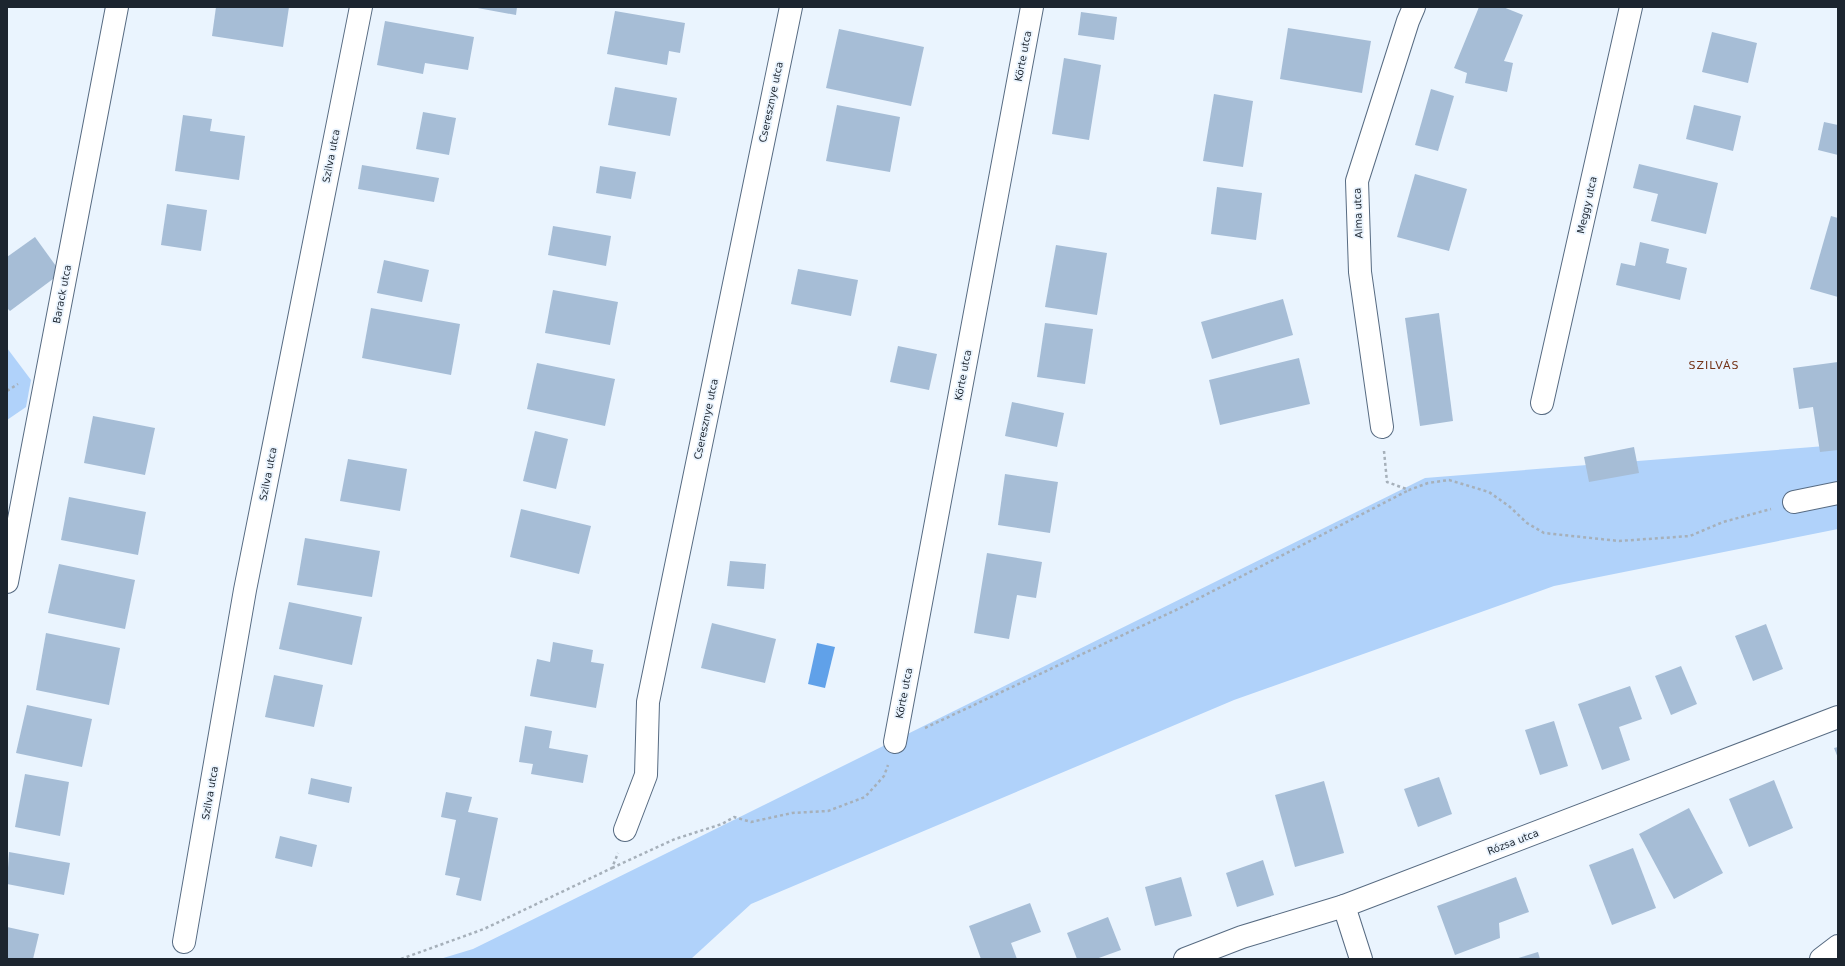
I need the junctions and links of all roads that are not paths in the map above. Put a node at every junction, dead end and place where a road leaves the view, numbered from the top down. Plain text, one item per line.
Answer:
1 (117, 7) edge
2 (361, 7) edge
3 (791, 7) edge
4 (1032, 7) edge
5 (1414, 7) edge
6 (1631, 7) edge
7 (1542, 403) dead end
8 (1382, 427) road end
9 (1838, 493) edge
10 (1794, 502) road end
11 (7, 582) edge
12 (1838, 717) edge
13 (895, 742) road end
14 (625, 830) road end
15 (1344, 906) junction
16 (184, 942) dead end
17 (1838, 946) edge
18 (1185, 959) edge
19 (1361, 959) edge
20 (1821, 959) edge

1 - 11 street, Barack utca
2 - 16 street, Szilva utca
3 - 14 street, Cseresznye utca
4 - 13 street, Körte utca
5 - 8 street, Alma utca
6 - 7 street, Meggy utca
9 - 10 street
12 - 15 street, Rózsa utca
15 - 18 street, Rózsa utca
15 - 19 street
17 - 20 street

